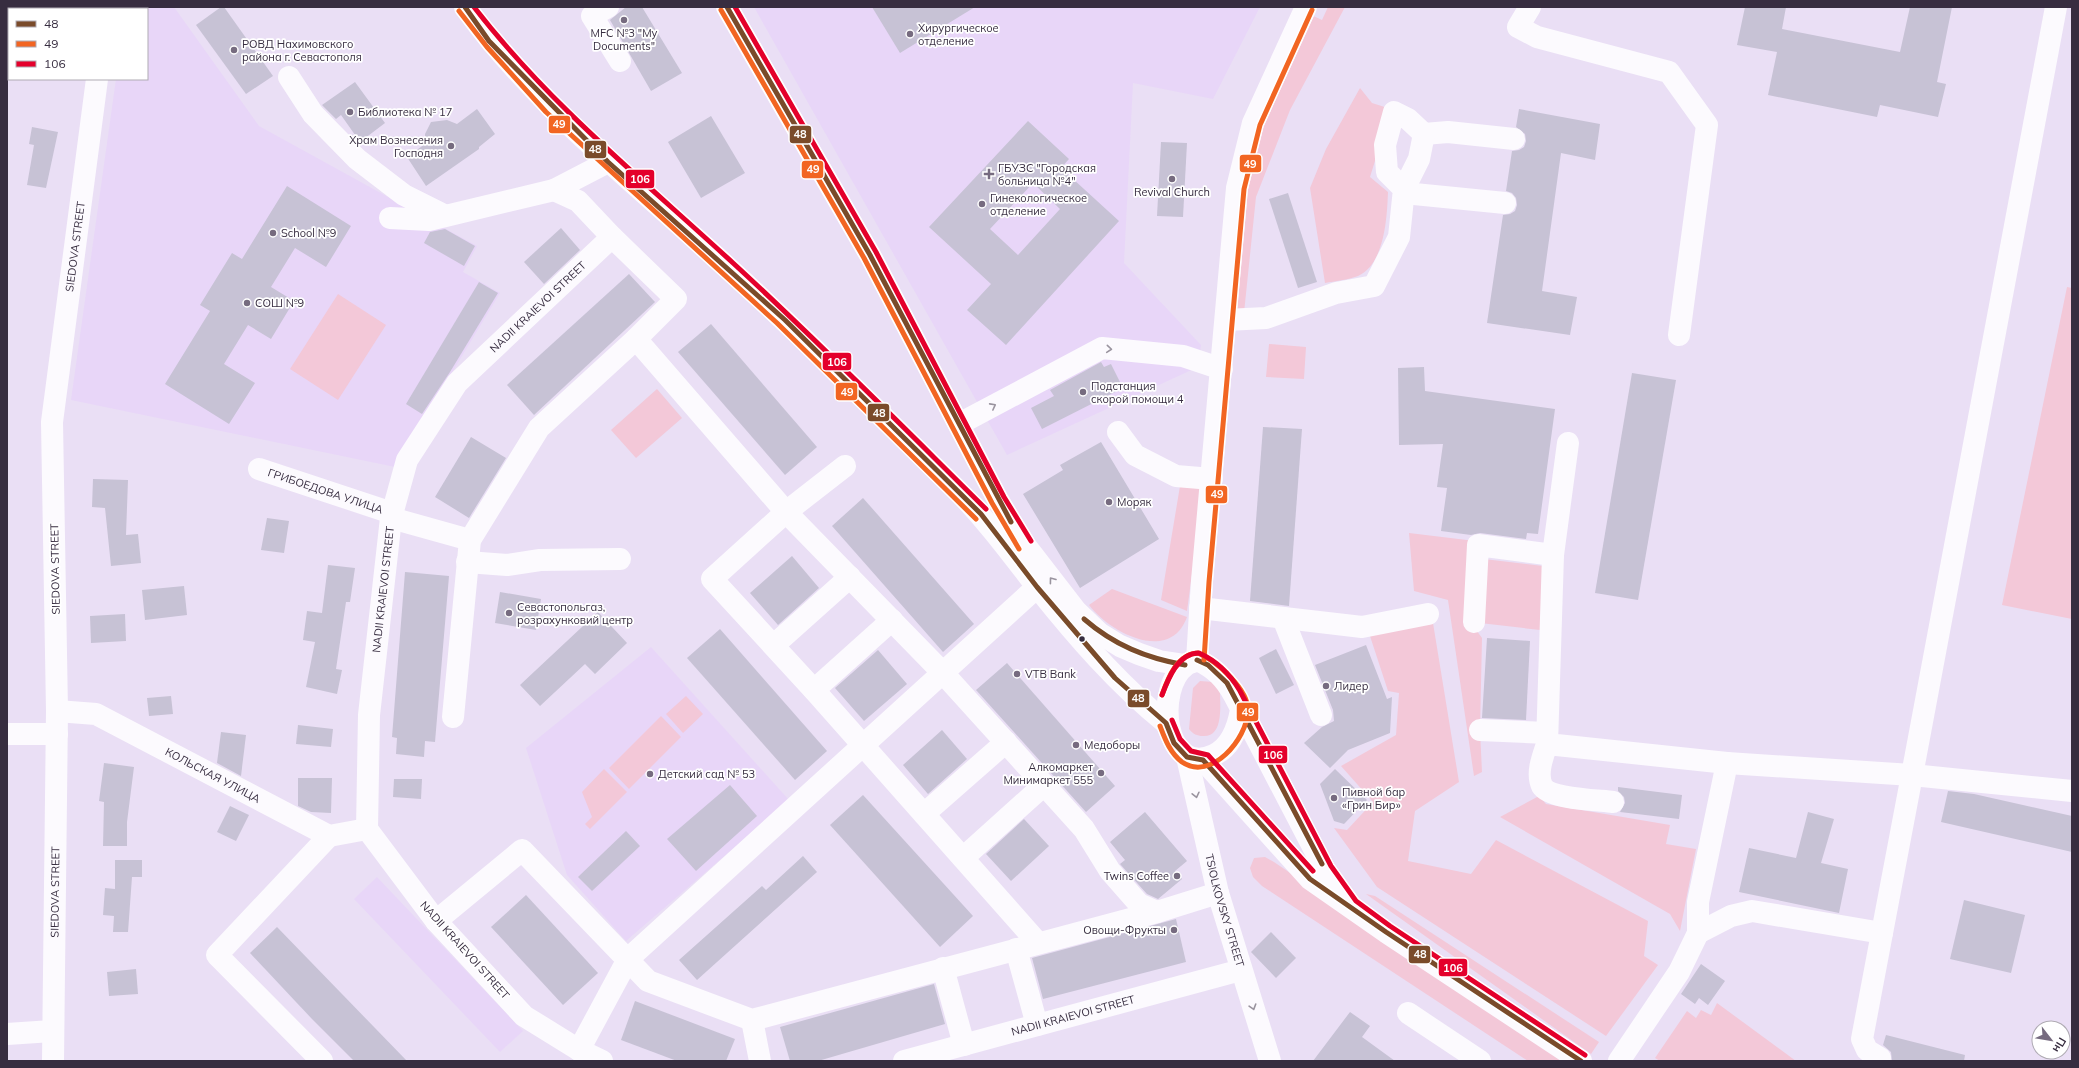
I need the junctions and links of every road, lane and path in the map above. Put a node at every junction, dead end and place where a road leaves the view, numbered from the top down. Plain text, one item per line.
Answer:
1 (465, 7) edge
2 (608, 7) edge
3 (727, 7) edge
4 (1306, 7) edge
5 (1530, 7) edge
6 (2056, 7) edge
7 (620, 61) dead end
8 (289, 77) dead end
9 (97, 80) edge
10 (1424, 134) junction
11 (1514, 139) dead end
12 (608, 162) junction
13 (554, 190) junction
14 (1404, 191) junction
15 (1505, 203) dead end
16 (444, 215) junction
17 (390, 218) dead end
18 (612, 237) junction
19 (1226, 320) junction
20 (1679, 335) dead end
21 (636, 339) junction
22 (1222, 369) junction
23 (959, 424) junction
24 (1118, 432) dead end
25 (1568, 443) dead end
26 (845, 466) dead end
27 (259, 469) dead end
28 (1212, 479) junction
29 (998, 500) junction
30 (786, 512) junction
31 (980, 514) junction
32 (392, 516) junction
33 (470, 540) junction
34 (1553, 555) junction
35 (620, 559) dead end
36 (467, 562) junction
37 (850, 577) junction
38 (1037, 588) junction
39 (1200, 608) junction
40 (1428, 614) dead end
41 (1283, 618) junction
42 (892, 620) junction
43 (1474, 622) dead end
44 (774, 645) junction
45 (1191, 663) junction
46 (943, 673) junction
47 (814, 690) junction
48 (1241, 710) junction
49 (57, 711) junction
50 (1320, 715) dead end
51 (453, 717) dead end
52 (1166, 723) junction
53 (1480, 730) dead end
54 (7, 734) edge
55 (57, 734) junction
56 (1547, 739) junction
57 (1006, 742) junction
58 (862, 745) junction
59 (1195, 758) junction
60 (1727, 763) junction
61 (1912, 776) junction
62 (1044, 785) junction
63 (2072, 791) edge
64 (1613, 802) dead end
65 (924, 814) junction
66 (367, 829) junction
67 (329, 836) junction
68 (963, 858) junction
69 (1218, 893) junction
70 (1351, 906) junction
71 (1157, 912) junction
72 (436, 921) junction
73 (1698, 933) junction
74 (1882, 933) junction
75 (1038, 943) junction
76 (1016, 949) junction
77 (628, 959) junction
78 (943, 968) junction
79 (1241, 970) junction
80 (1408, 1013) dead end
81 (752, 1020) junction
82 (1037, 1025) junction
83 (52, 1031) junction
84 (7, 1034) edge
85 (964, 1045) junction
86 (579, 1050) junction
87 (1880, 1058) dead end
88 (53, 1061) edge
89 (322, 1061) edge
90 (602, 1061) edge
91 (760, 1061) edge
92 (904, 1061) edge
93 (1270, 1061) edge
94 (1480, 1061) edge
95 (1581, 1061) edge
96 (1619, 1061) edge

1 - 12 street
2 - 7 street
3 - 23 street
4 - 19 street
5 - 20 street
6 - 61 street
8 - 16 street
9 - 49 street, SIEDOVA STREET
10 - 11 street
10 - 14 street
10 - 14 street
12 - 13 street
12 - 31 street
13 - 16 street
13 - 18 street
14 - 15 street
14 - 19 street
16 - 17 street
18 - 21 street
18 - 32 street, NADII KRAIEVOI STREET
19 - 22 street
21 - 30 street
21 - 33 street
23 -> 22 street
22 - 28 street
23 - 29 street
24 - 28 street
25 - 34 street
26 - 30 street
27 - 32 street, ГРИБОЕДОВА УЛИЦА
28 - 39 street
29 - 31 street
45 -> 29 street
30 - 37 street
30 - 44 street
31 - 38 street
32 - 33 street, ГРИБОЕДОВА УЛИЦА
32 - 66 street, NADII KRAIEVOI STREET
33 - 36 street
34 - 43 street
34 - 56 street
35 - 36 street
36 - 51 street
37 - 42 street
37 - 44 street
38 - 46 street
38 - 52 street
39 - 41 street
39 - 45 street
40 - 41 street
41 - 50 street
42 - 46 street
42 - 47 street
44 - 47 street
45 - 48 street
45 - 52 street
46 - 57 street
46 - 58 street
47 - 58 street
48 - 59 street
48 - 70 street
49 - 55 street, SIEDOVA STREET
49 - 67 street, КОЛЬСКАЯ УЛИЦА
52 - 59 street
53 - 56 street
54 - 55 street
55 - 83 street, SIEDOVA STREET
56 - 60 street
56 - 64 street
57 - 62 street
57 - 65 street
58 - 65 street
58 - 77 street
59 -> 69 street, TSIOLKOVSKY STREET
59 - 70 street
60 - 61 street
60 - 73 street
61 - 63 street
61 - 74 street
62 - 68 street
62 - 71 street
65 - 68 street
66 - 67 street
66 - 72 street, NADII KRAIEVOI STREET
67 - 89 street
68 - 75 street
69 - 71 street
69 - 79 street, TSIOLKOVSKY STREET
70 - 95 street
71 - 75 street
72 - 77 street
72 - 86 street, NADII KRAIEVOI STREET
73 - 74 street
73 - 96 street
74 - 87 street
75 - 76 street
76 - 78 street
76 - 82 street
77 - 81 street
77 - 86 street
78 - 81 street
78 - 85 street
79 - 82 street, NADII KRAIEVOI STREET
79 -> 93 street, TSIOLKOVSKY STREET
80 - 94 street
81 - 91 street
82 - 85 street, NADII KRAIEVOI STREET
83 - 84 street
83 - 88 street, SIEDOVA STREET
85 - 92 street, NADII KRAIEVOI STREET
86 - 90 street, NADII KRAIEVOI STREET

